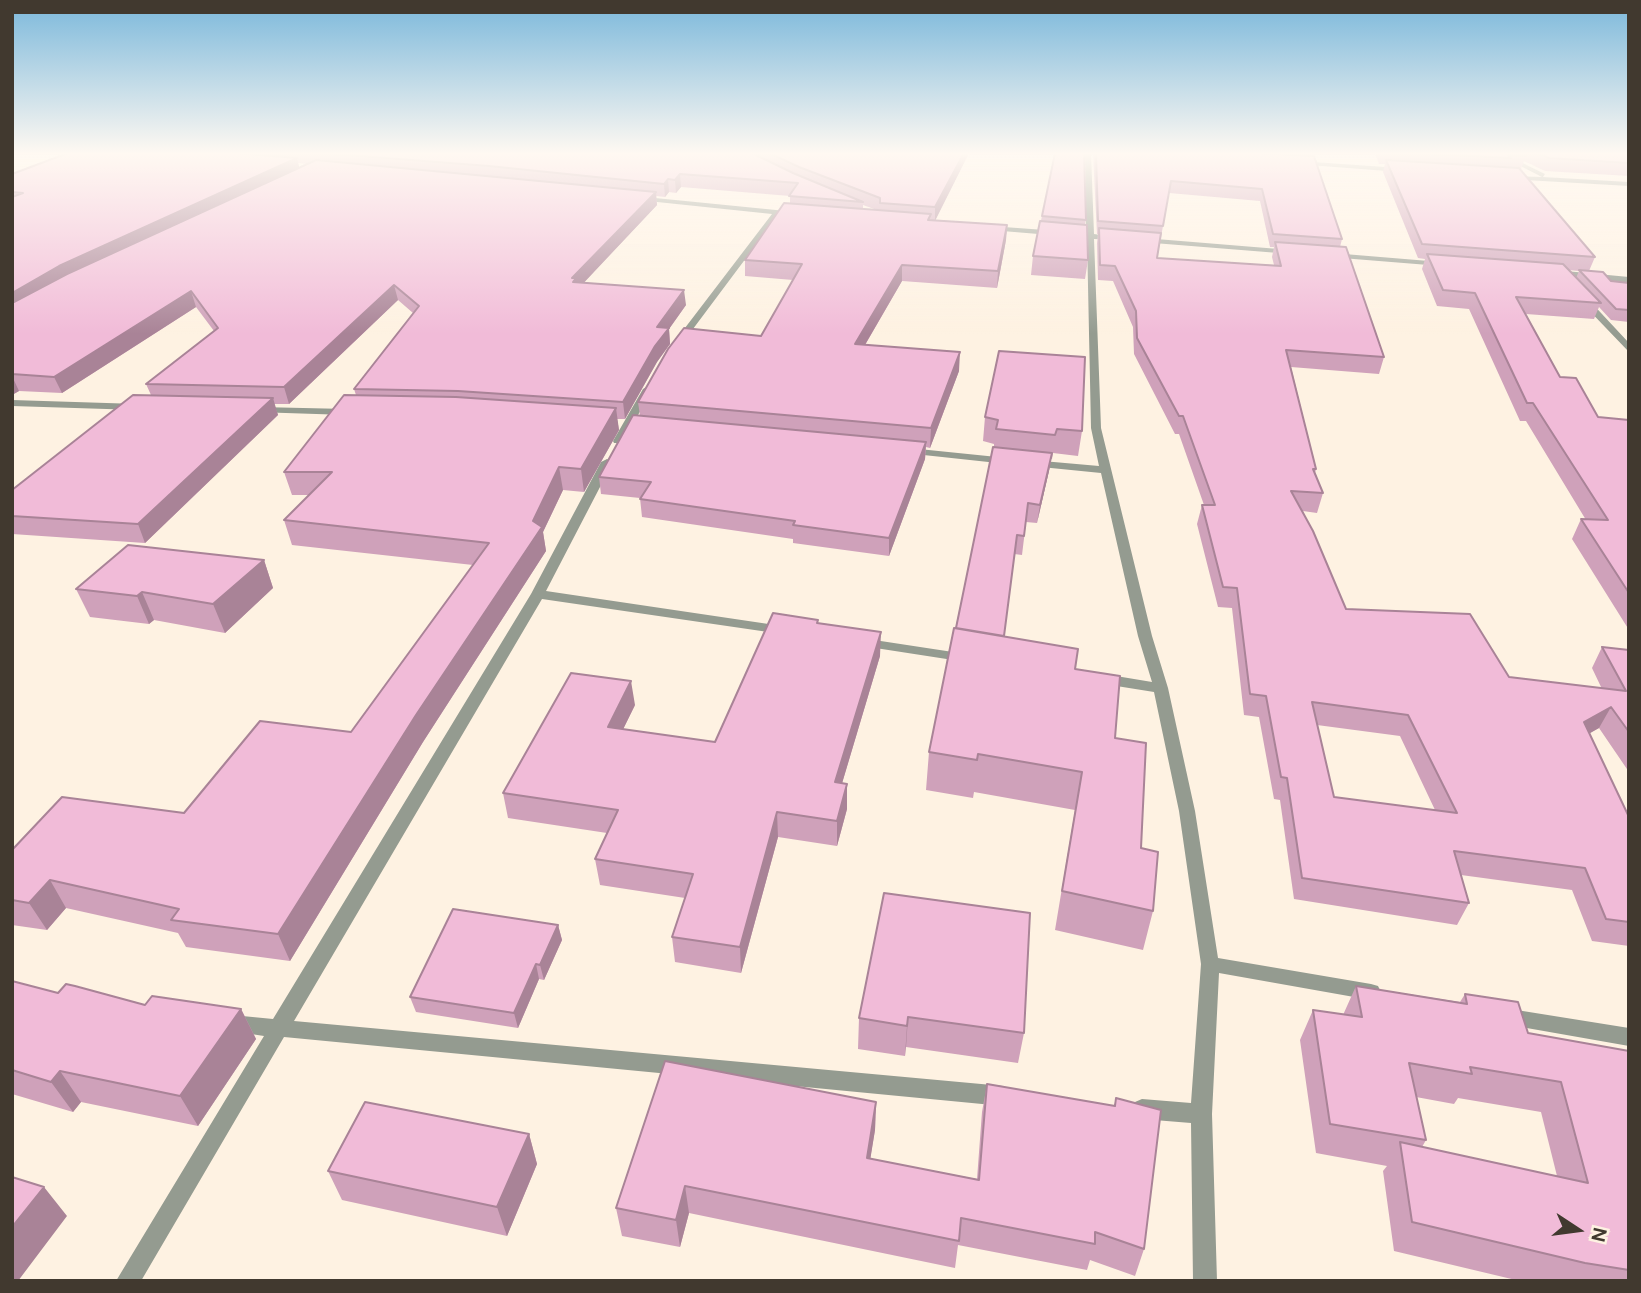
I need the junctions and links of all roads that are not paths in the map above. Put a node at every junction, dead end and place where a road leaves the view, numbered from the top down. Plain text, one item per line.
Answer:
1 (776, 213) edge
2 (785, 213) edge
3 (1091, 213) edge
4 (802, 214) edge
5 (984, 227) edge
6 (1092, 236) junction
7 (1299, 253) edge
8 (1326, 255) edge
9 (1450, 265) edge
10 (1546, 273) edge
11 (1560, 274) junction
12 (1629, 280) edge
13 (1569, 283) edge
14 (1577, 293) edge
15 (1629, 349) edge
16 (670, 354) edge
17 (655, 377) edge
18 (12, 403) edge
19 (152, 407) edge
20 (247, 410) edge
21 (354, 412) edge
22 (901, 451) edge
23 (1106, 470) junction
24 (538, 593) junction
25 (795, 632) edge
26 (849, 640) edge
27 (985, 661) edge
28 (1093, 677) edge
29 (1161, 688) junction
30 (1210, 964) junction
31 (1386, 995) edge
32 (1480, 1011) edge
33 (211, 1021) edge
34 (277, 1030) junction
35 (1629, 1037) edge
36 (1022, 1098) edge
37 (1119, 1107) edge
38 (1201, 1114) junction
39 (128, 1281) edge
40 (1205, 1281) edge

1 - 16 street
2 - 4 street
3 - 6 street
5 - 6 street
6 - 7 street
6 - 23 street
8 - 9 street
10 - 11 street
11 - 12 street
11 - 13 street
14 - 15 street
17 - 24 street
18 - 19 street
20 - 21 street
22 - 23 street
23 - 29 street
24 - 25 street
24 - 34 street
26 - 27 street
28 - 29 street
29 - 30 street
30 - 31 street
30 - 38 street
32 - 35 street
33 - 34 street
34 - 36 street
34 - 39 street
37 - 38 street
38 - 40 street

